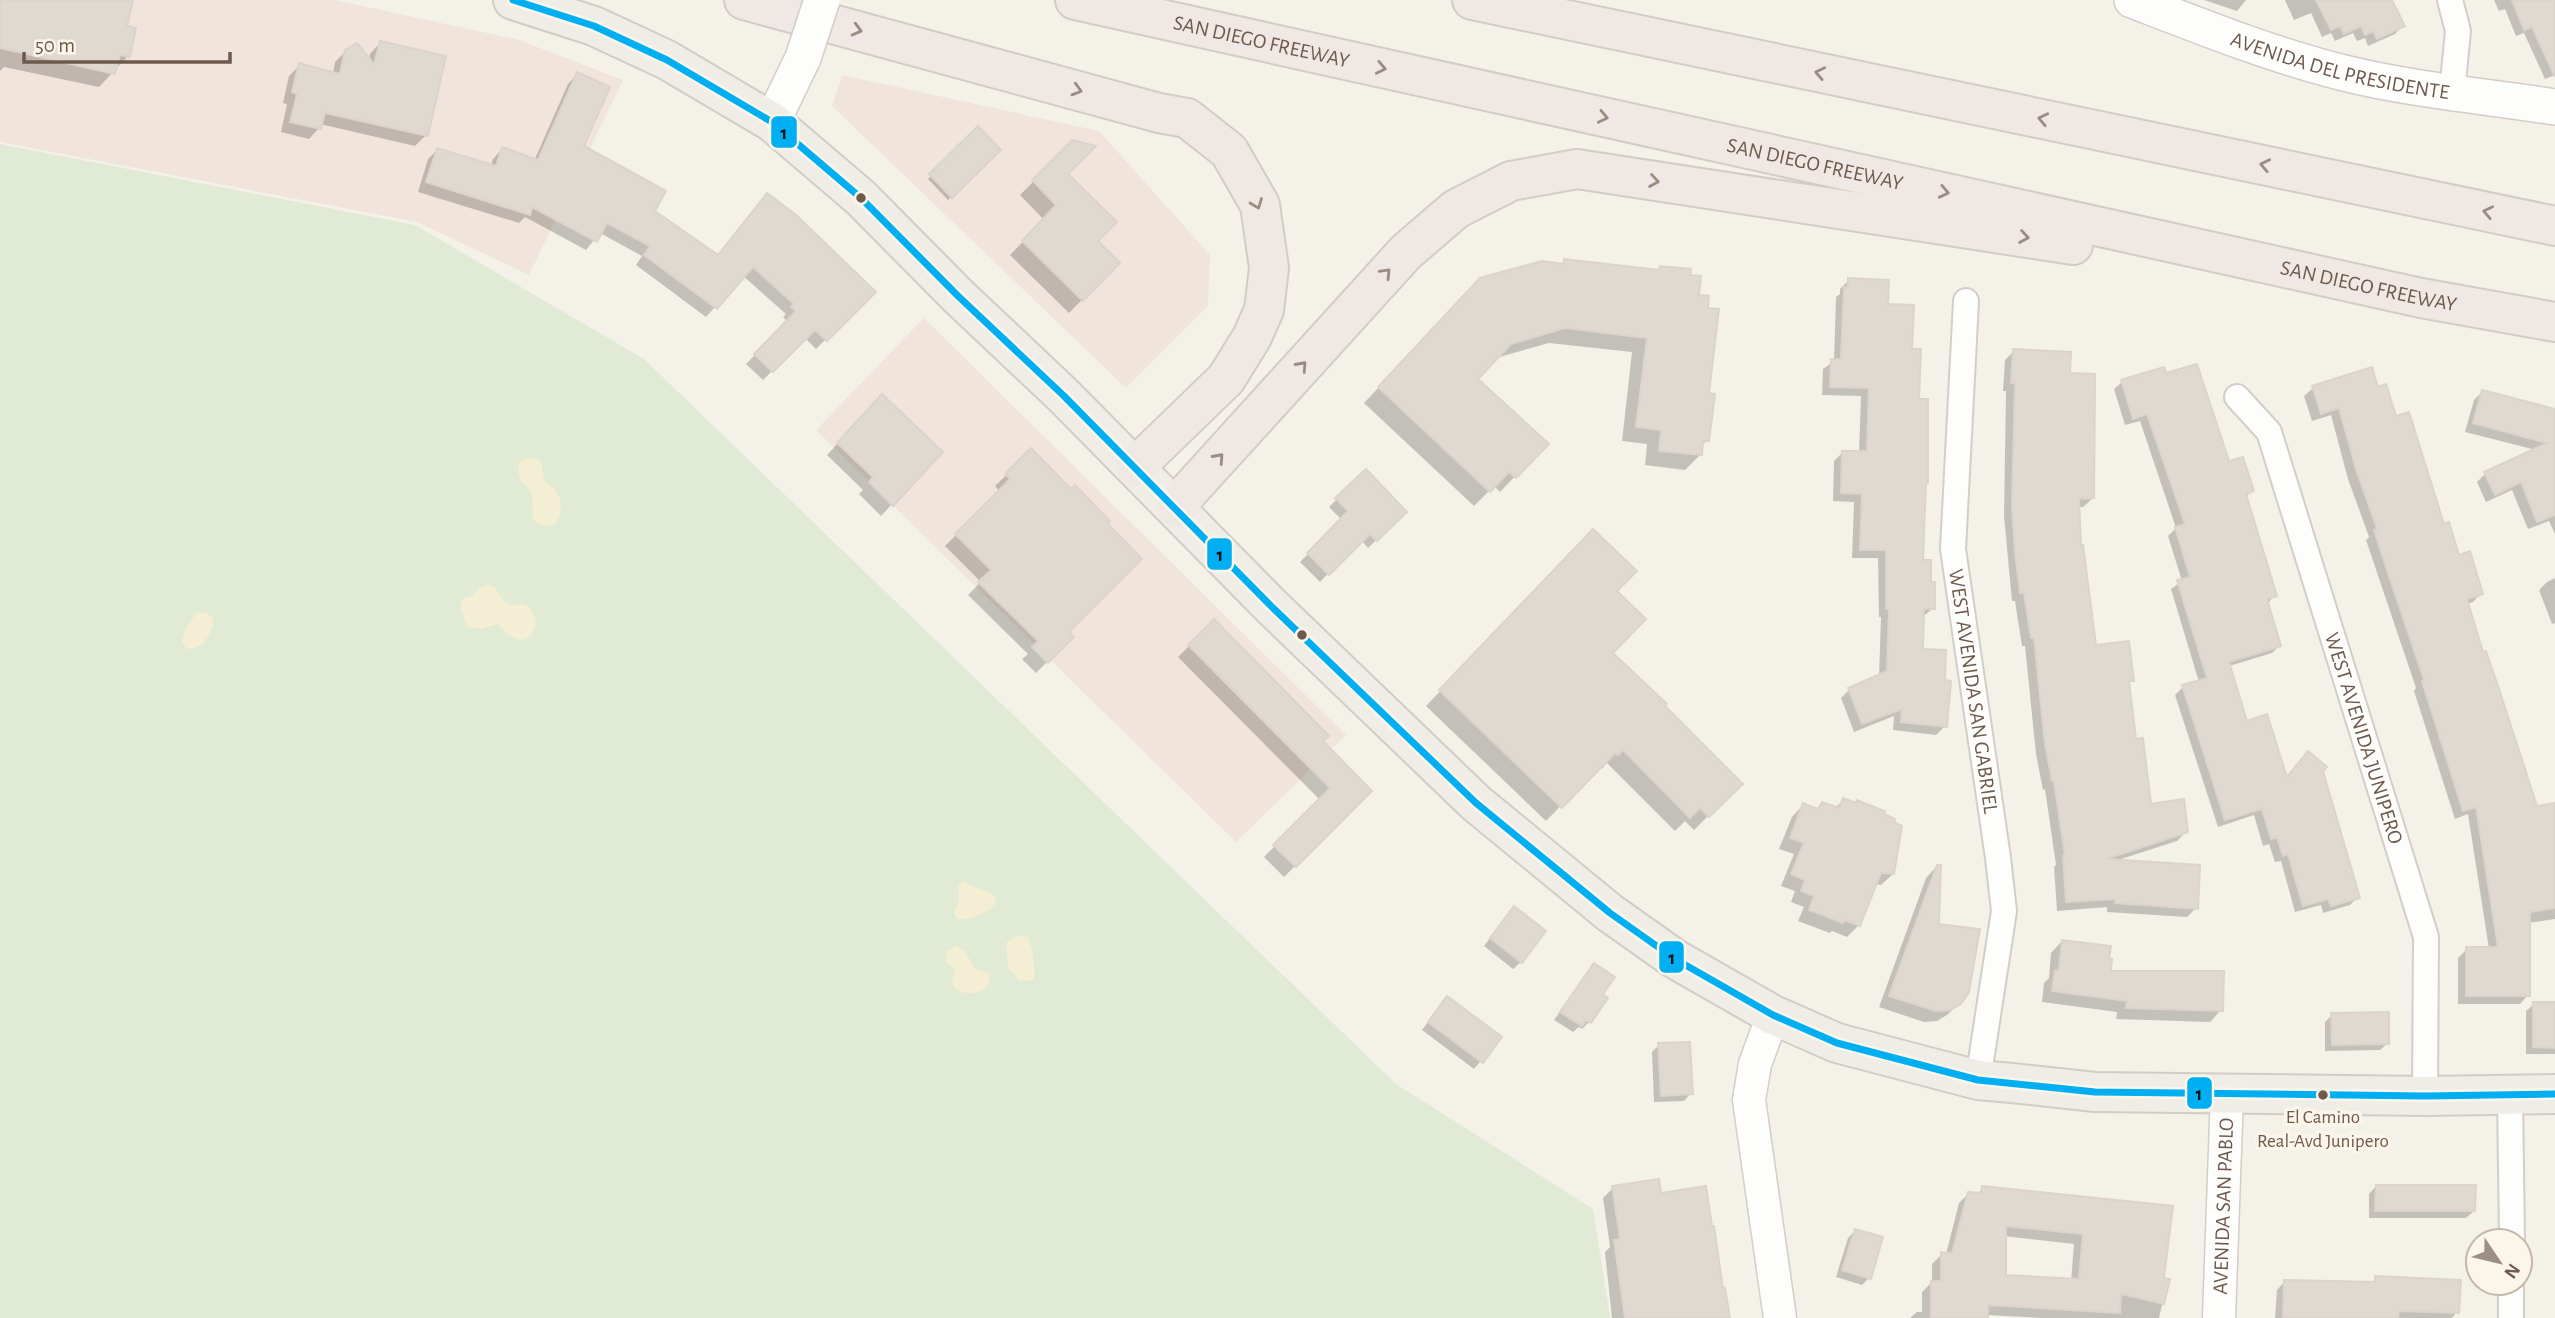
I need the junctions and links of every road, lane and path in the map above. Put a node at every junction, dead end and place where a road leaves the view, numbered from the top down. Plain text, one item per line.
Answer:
1 (513, 0) edge
2 (744, 0) edge
3 (822, 0) edge
4 (1075, 0) edge
5 (1472, 0) edge
6 (2132, 0) edge
7 (2451, 0) edge
8 (2452, 92) junction
9 (2555, 107) edge
10 (772, 122) junction
11 (2555, 226) edge
12 (2421, 298) junction
13 (1966, 301) dead end
14 (2544, 321) edge
15 (2237, 397) dead end
16 (1135, 467) junction
17 (1176, 508) junction
18 (1773, 1015) junction
19 (1978, 1080) junction
20 (2227, 1094) junction
21 (2510, 1094) junction
22 (2555, 1094) edge
23 (2425, 1096) junction
24 (2512, 1227) edge
25 (2511, 1297) edge
26 (1780, 1318) edge
27 (2219, 1318) edge
28 (2511, 1318) edge

1 - 10 main road
2 -> 16 highway
3 - 10 main road, bridge
4 -> 12 highway, SAN DIEGO FREEWAY
11 -> 5 highway
6 - 8 main road, AVENIDA DEL PRESIDENTE
7 - 8 street
8 - 9 main road, AVENIDA DEL PRESIDENTE
10 - 16 main road
12 - 14 highway, SAN DIEGO FREEWAY
17 -> 12 highway
13 - 19 street, WEST AVENIDA SAN GABRIEL
15 - 23 street, WEST AVENIDA JUNIPERO
16 - 17 main road
17 - 18 main road
18 - 19 main road
18 - 26 street
19 - 20 main road
20 - 23 main road
20 - 27 street, AVENIDA SAN PABLO
21 - 22 main road
21 - 23 main road
21 - 24 street
25 - 28 street

